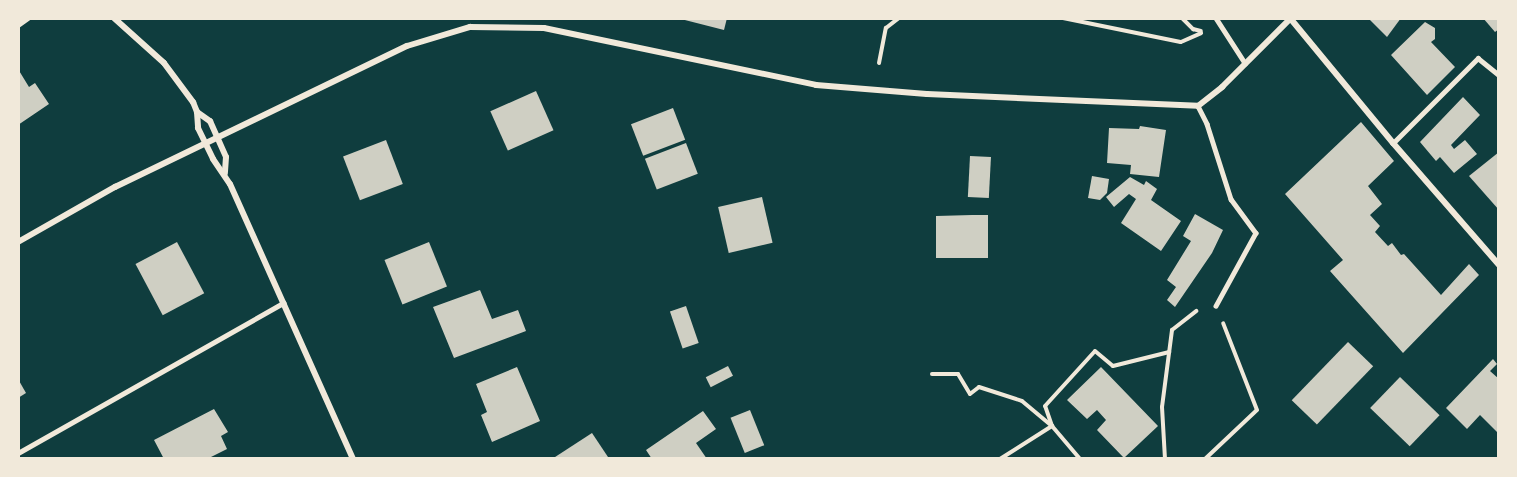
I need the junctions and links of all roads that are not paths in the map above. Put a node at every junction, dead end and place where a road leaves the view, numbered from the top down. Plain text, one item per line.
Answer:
1 (28, 18) edge
2 (114, 18) edge
3 (1216, 18) edge
4 (1291, 18) edge
5 (18, 25) edge
6 (1245, 63) junction
7 (1499, 75) edge
8 (1198, 106) junction
9 (197, 112) junction
10 (1393, 143) junction
11 (225, 173) junction
12 (18, 242) edge
13 (1499, 265) edge
14 (283, 303) junction
15 (1216, 306) road end
16 (18, 453) edge
17 (353, 459) edge

1 - 5 street
2 - 9 street
3 - 6 lane
4 - 6 street
4 - 10 street
6 - 8 street
7 - 10 lane
8 - 12 street
8 - 15 lane
9 - 11 street
9 - 11 street
10 - 13 street
11 - 14 street
14 - 16 lane
14 - 17 street

